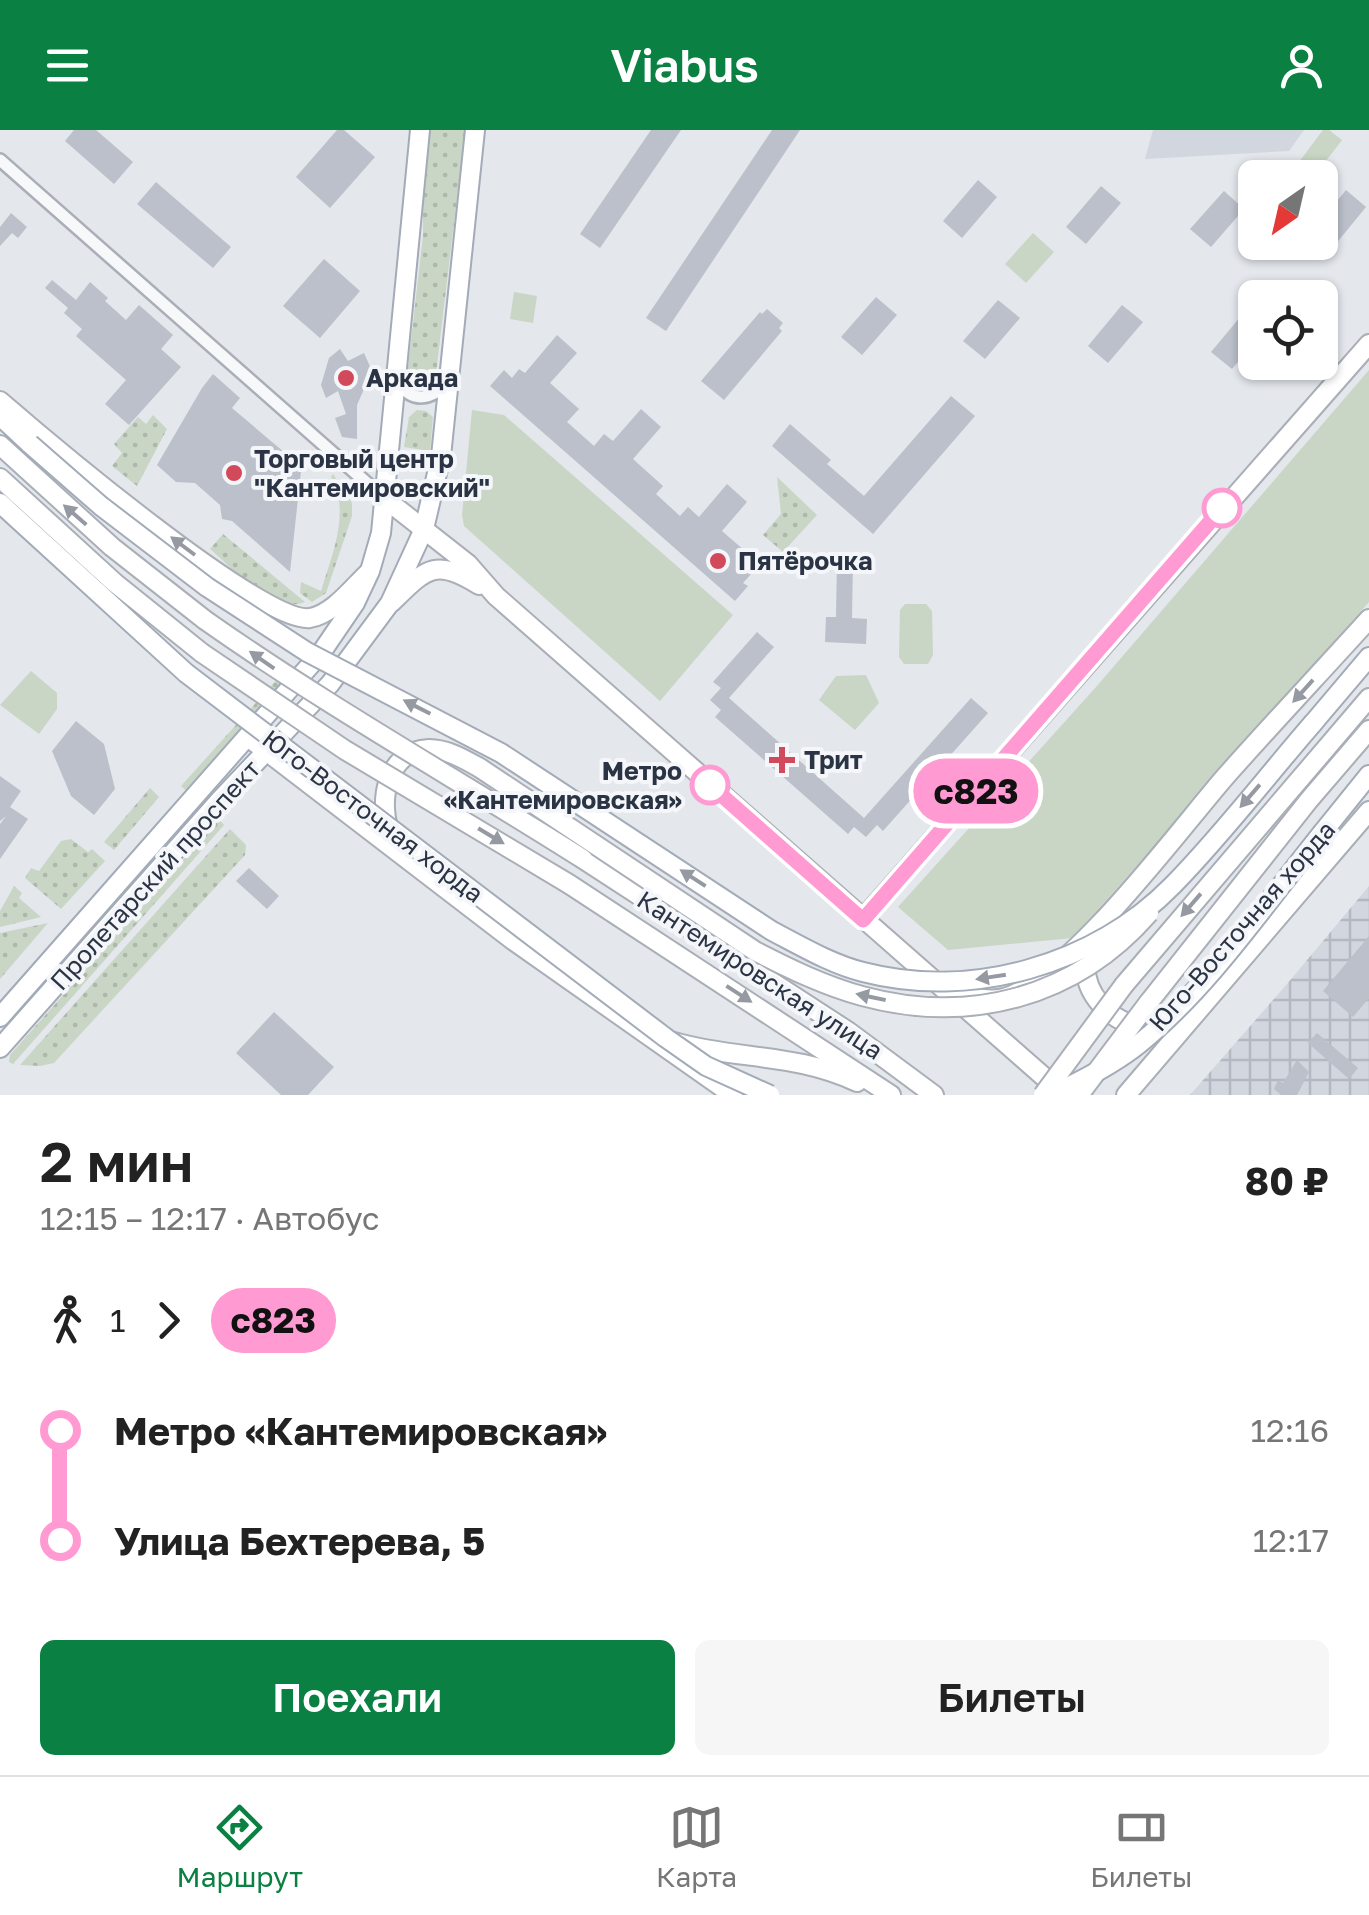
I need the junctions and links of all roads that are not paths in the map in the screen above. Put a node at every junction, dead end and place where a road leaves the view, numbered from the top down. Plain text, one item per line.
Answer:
1 (420, 130) edge
2 (476, 130) edge
3 (0, 160) edge
4 (1369, 344) edge
5 (397, 381) junction
6 (450, 381) junction
7 (0, 401) edge
8 (0, 416) edge
9 (0, 445) edge
10 (0, 478) edge
11 (384, 498) junction
12 (0, 503) edge
13 (424, 529) junction
14 (370, 572) junction
15 (496, 596) junction
16 (390, 604) junction
17 (1369, 619) edge
18 (1369, 657) edge
19 (1369, 698) edge
20 (1369, 730) edge
21 (248, 737) junction
22 (267, 752) junction
23 (1369, 775) edge
24 (1369, 811) edge
25 (412, 863) junction
26 (1172, 886) junction
27 (1109, 914) junction
28 (863, 920) junction
29 (920, 969) junction
30 (1206, 1005) junction
31 (0, 1018) edge
32 (623, 1020) junction
33 (0, 1048) edge
34 (733, 1095) edge
35 (770, 1095) edge
36 (882, 1095) edge
37 (891, 1095) edge
38 (934, 1095) edge
39 (1043, 1095) edge
40 (1051, 1095) edge
41 (1064, 1095) edge
42 (1078, 1095) edge
43 (1126, 1095) edge

1 - 5 main road, Пролетарский проспект
2 - 6 main road, Пролетарский проспект
3 - 11 street
4 - 28 main road
5 - 6 street
5 - 11 main road, Пролетарский проспект
6 - 13 main road, Пролетарский проспект
14 -> 7 main road
26 -> 8 main road, bridge
38 -> 9 main road, Кантемировская улица, bridge
10 -> 37 main road, Кантемировская улица, bridge
11 - 13 main road
11 - 14 main road, Пролетарский проспект
12 - 35 main road, Юго-Восточная хорда, bridge
13 - 15 main road
13 - 16 main road, Пролетарский проспект
14 - 21 main road, Пролетарский проспект
15 - 16 main road
15 - 28 main road
16 - 22 main road, Пролетарский проспект
17 -> 27 main road
18 -> 26 main road, bridge
19 -> 39 main road, Юго-Восточная хорда, bridge
20 - 42 main road, Юго-Восточная хорда, bridge
21 - 22 main road
21 - 31 main road, Пролетарский проспект
22 - 25 main road
22 - 33 main road, Пролетарский проспект
23 - 40 main road, Юго-Восточная хорда, bridge
24 - 30 main road
26 -> 25 main road, bridge
25 - 32 main road
27 - 29 main road
27 - 30 main road
28 - 29 main road
29 - 41 main road
30 - 43 main road
32 - 34 main road
32 - 36 main road

